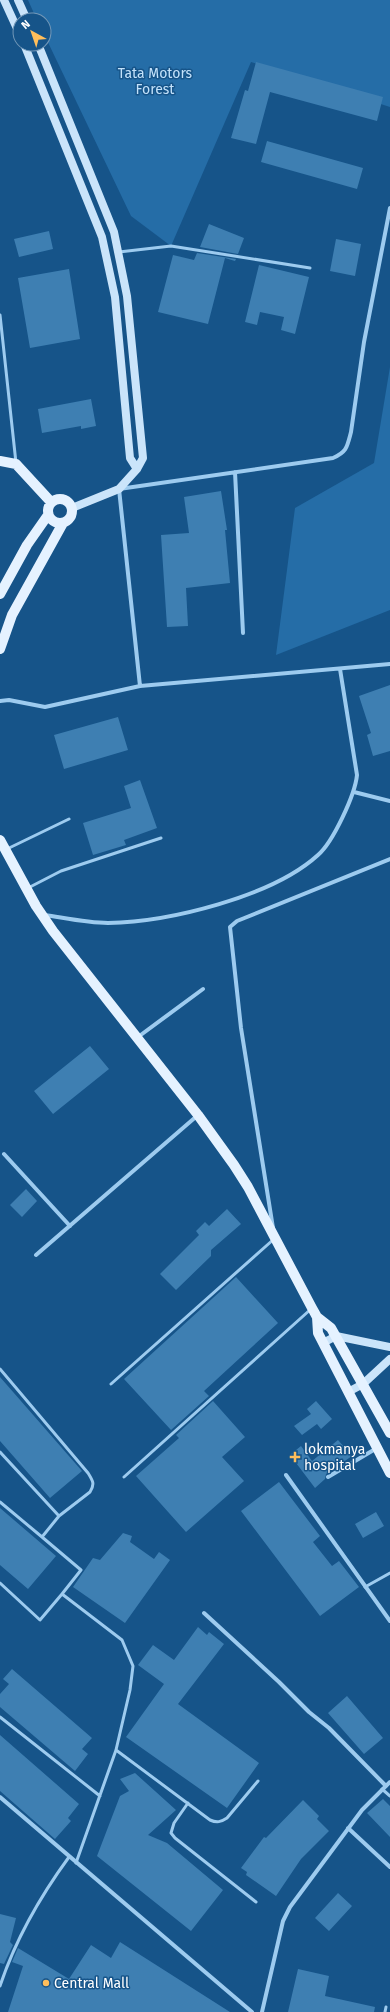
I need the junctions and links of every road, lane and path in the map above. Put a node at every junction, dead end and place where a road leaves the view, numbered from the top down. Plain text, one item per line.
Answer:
1 (4, 0) edge
2 (18, 0) edge
3 (24, 12) edge
4 (12, 19) edge
5 (27, 52) edge
6 (41, 52) edge
7 (390, 208) edge
8 (119, 252) junction
9 (310, 268) dead end
10 (0, 315) edge
11 (0, 461) edge
12 (16, 464) junction
13 (137, 469) junction
14 (235, 472) junction
15 (119, 489) junction
16 (51, 502) junction
17 (72, 508) junction
18 (48, 515) junction
19 (63, 523) junction
20 (0, 594) edge
21 (243, 633) dead end
22 (0, 649) edge
23 (390, 664) edge
24 (340, 669) junction
25 (140, 686) junction
26 (0, 701) edge
27 (354, 792) junction
28 (390, 800) edge
29 (69, 819) dead end
30 (161, 838) dead end
31 (0, 840) edge
32 (5, 850) junction
33 (390, 858) edge
34 (26, 888) junction
35 (42, 915) junction
36 (203, 989) dead end
37 (137, 1038) junction
38 (198, 1114) junction
39 (4, 1154) dead end
40 (70, 1226) junction
41 (275, 1238) junction
42 (36, 1255) dead end
43 (312, 1308) junction
44 (317, 1317) junction
45 (336, 1336) junction
46 (323, 1343) junction
47 (390, 1347) edge
48 (390, 1359) edge
49 (1, 1371) edge
50 (111, 1384) dead end
51 (363, 1384) junction
52 (348, 1392) junction
53 (390, 1433) edge
54 (377, 1448) junction
55 (0, 1452) edge
56 (390, 1473) edge
57 (286, 1475) dead end
58 (124, 1477) dead end
59 (328, 1477) dead end
60 (0, 1502) edge
61 (59, 1516) junction
62 (42, 1536) junction
63 (390, 1572) edge
64 (0, 1583) edge
65 (365, 1587) junction
66 (62, 1594) junction
67 (204, 1613) dead end
68 (390, 1621) edge
69 (0, 1717) edge
70 (116, 1750) junction
71 (258, 1781) dead end
72 (390, 1782) edge
73 (384, 1788) junction
74 (100, 1796) junction
75 (390, 1796) edge
76 (0, 1797) edge
77 (188, 1803) junction
78 (348, 1828) junction
79 (69, 1857) junction
80 (76, 1862) junction
81 (390, 1867) edge
82 (256, 1902) dead end
83 (0, 1986) edge
84 (386, 2007) dead end
85 (252, 2012) edge
86 (262, 2012) edge
87 (385, 2012) edge

1 - 4 main road
2 - 3 main road
5 - 13 main road
6 - 8 main road
7 - 14 street
8 - 9 lane
8 - 13 main road
10 - 12 lane
11 - 12 main road
12 - 16 main road
13 - 15 main road
14 - 15 street
14 - 21 street
15 - 17 main road
15 - 25 street
16 - 17 main road
16 - 18 main road
17 - 19 main road
18 - 19 main road
18 - 20 main road
19 - 22 main road
23 - 24 street
24 - 25 street
24 - 27 street
25 - 26 street
27 - 28 street
27 - 35 street
29 - 32 lane
30 - 34 lane
31 - 32 main road
32 - 34 main road
33 - 41 street
34 - 35 main road
35 - 37 main road
36 - 37 street
37 - 38 main road
38 - 40 street
38 - 41 main road
39 - 40 street
40 - 42 street
41 - 43 main road
41 - 50 lane
43 - 44 main road
43 - 58 lane
44 - 45 main road
44 - 46 main road
45 - 46 main road
45 - 47 main road
45 - 51 main road
46 - 52 main road
48 - 51 main road
49 - 61 lane
51 - 52 main road
51 - 53 main road
52 - 54 main road
54 - 56 main road
54 - 59 street
55 - 61 lane
57 - 65 street
60 - 62 lane
61 - 62 lane
62 - 66 lane
63 - 65 lane
64 - 66 lane
65 - 68 street
66 - 70 lane
67 - 73 street
69 - 74 lane
70 - 74 lane
70 - 77 lane
71 - 77 lane
72 - 73 street
73 - 75 lane
73 - 78 street
74 - 80 lane
76 - 79 street
77 - 82 lane
78 - 81 street
78 - 86 street
79 - 80 street
79 - 83 lane
80 - 85 street
84 - 87 lane

